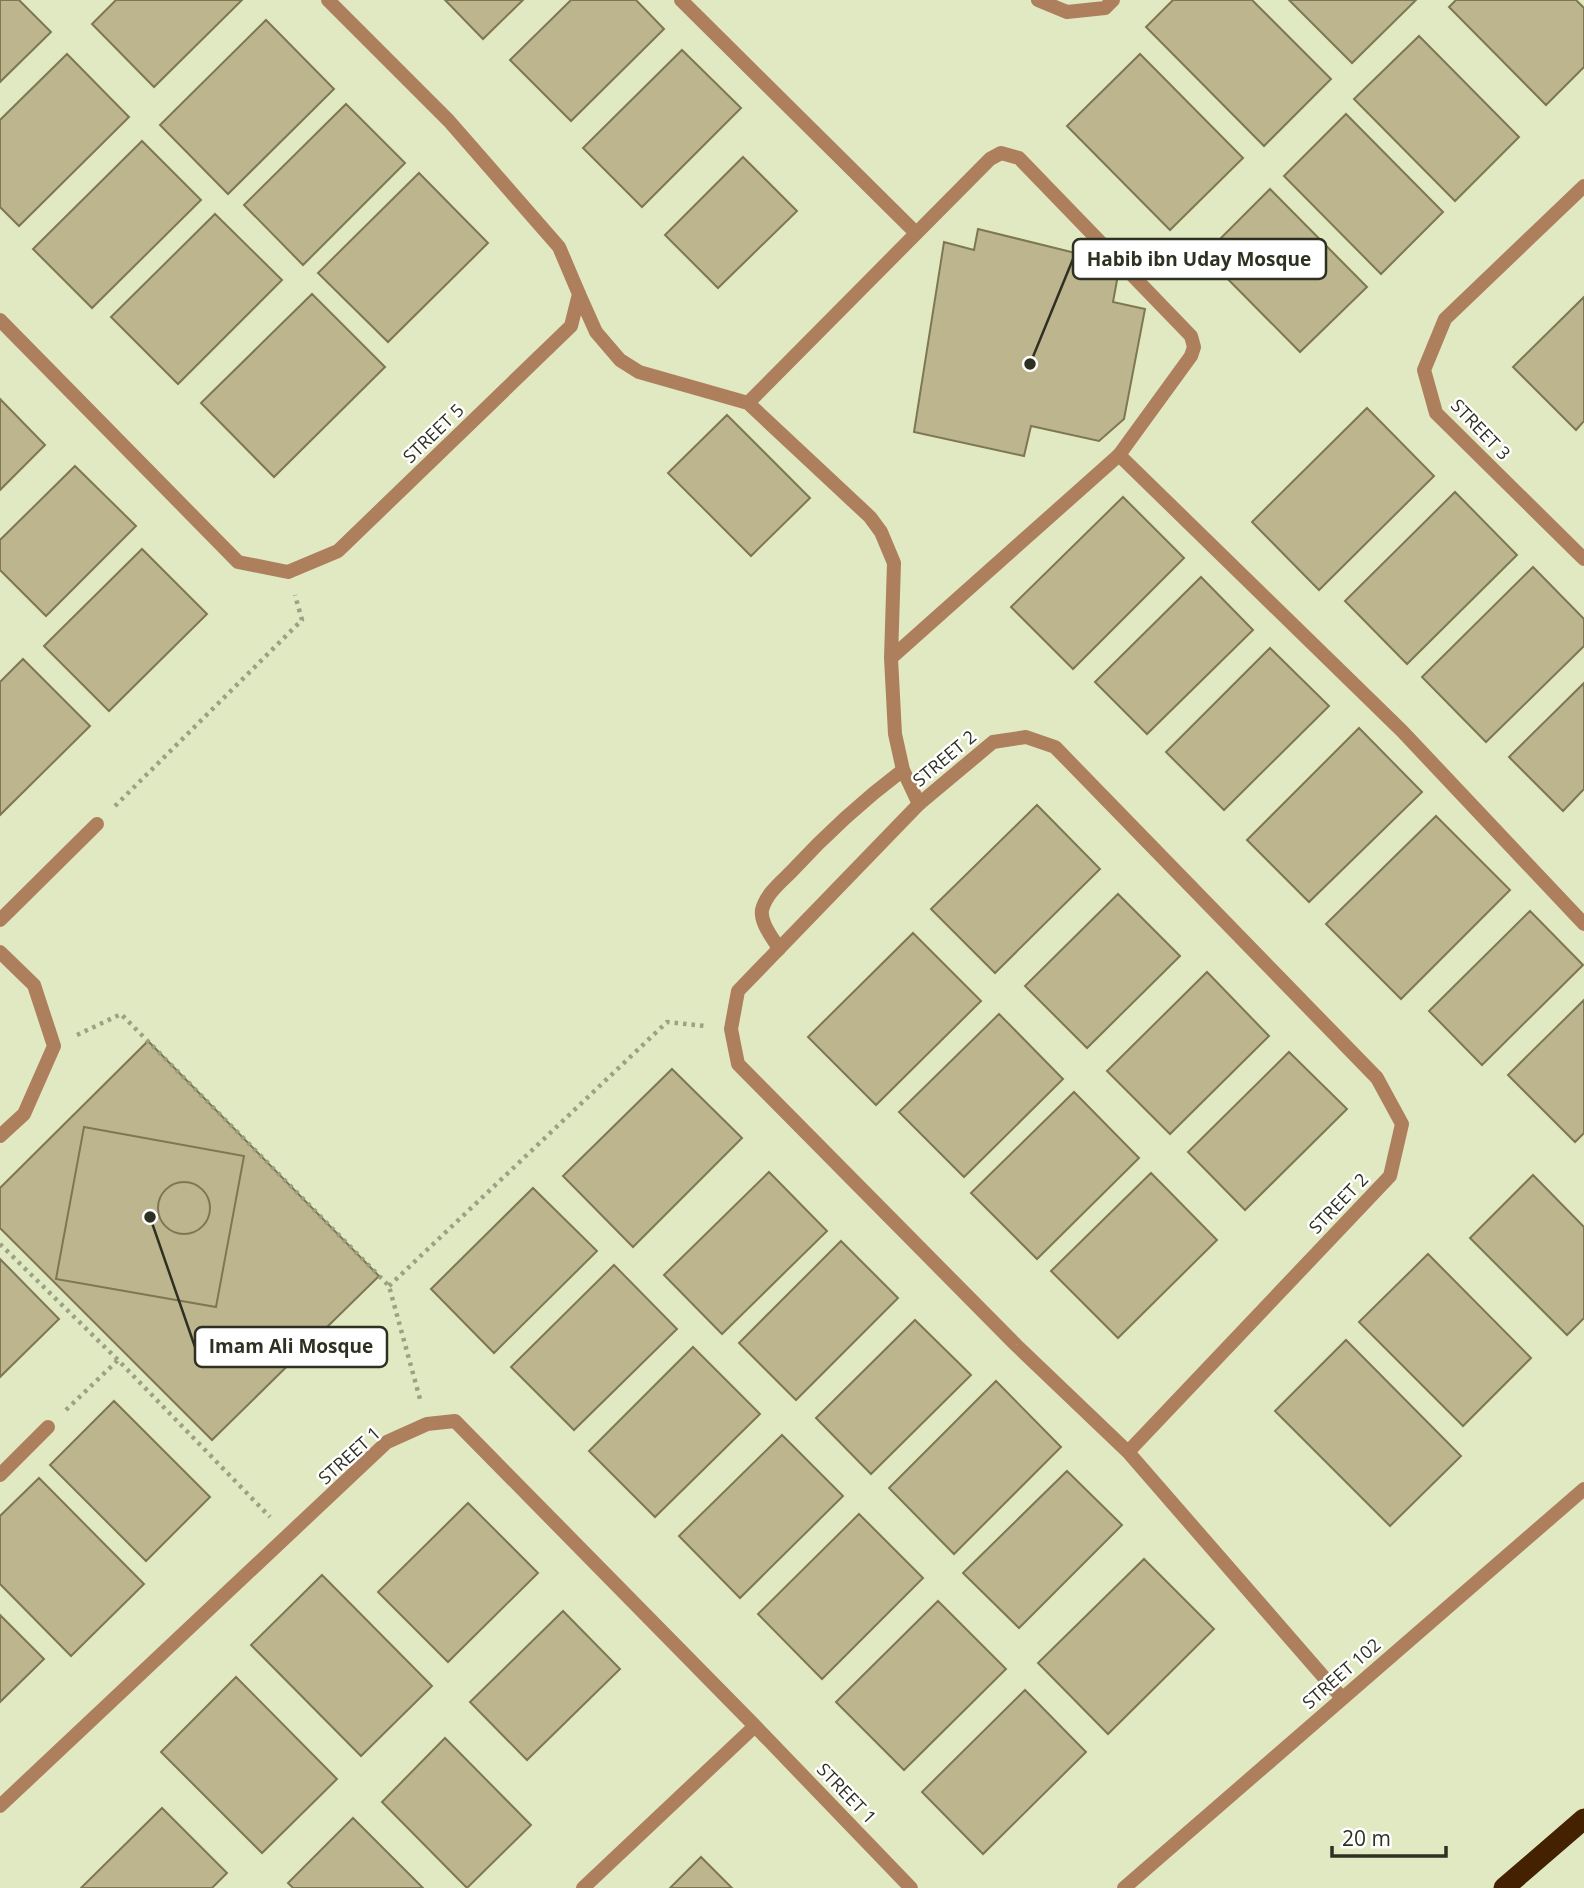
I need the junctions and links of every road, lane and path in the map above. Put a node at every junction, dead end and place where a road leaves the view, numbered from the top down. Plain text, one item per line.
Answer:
1 (328, 0) edge
2 (681, 0) edge
3 (1038, 0) edge
4 (1113, 0) edge
5 (1584, 186) edge
6 (915, 232) junction
7 (579, 294) junction
8 (0, 320) edge
9 (748, 403) junction
10 (1119, 455) junction
11 (1584, 559) edge
12 (288, 572) junction
13 (891, 658) junction
14 (903, 770) junction
15 (919, 804) junction
16 (97, 824) joint
17 (0, 920) edge
18 (1584, 925) edge
19 (779, 949) junction
20 (0, 953) edge
21 (731, 1029) junction
22 (54, 1046) junction
23 (0, 1136) edge
24 (0, 1244) edge
25 (389, 1286) junction
26 (118, 1360) junction
27 (427, 1424) junction
28 (48, 1427) joint
29 (1128, 1452) junction
30 (0, 1475) edge
31 (1584, 1489) edge
32 (288, 1537) junction
33 (1342, 1698) junction
34 (755, 1726) junction
35 (0, 1806) edge
36 (1584, 1819) edge
37 (583, 1888) edge
38 (911, 1888) edge
39 (1124, 1888) edge
40 (1504, 1888) edge

1 - 7 street
2 - 6 street
3 - 4 street
5 - 11 street, STREET 3
6 - 9 street
6 - 10 street
7 - 9 street
7 - 12 street, STREET 5
8 - 12 street
9 - 13 street
10 - 13 street
10 - 18 street
12 - 16 path
13 - 14 street
14 - 15 street
14 - 19 street
15 - 19 street, STREET 2
15 - 29 street, STREET 2
16 - 17 street
19 - 21 street, STREET 2
20 - 22 street
21 - 25 path
21 - 29 street, STREET 2
22 - 23 street
22 - 25 path
24 - 26 path
25 - 27 path
26 - 28 path
26 - 32 path
27 - 32 street, STREET 1
27 - 34 street, STREET 1
28 - 30 street
29 - 33 street, STREET 2
31 - 33 street, STREET 102
32 - 35 street, STREET 1
33 - 39 street, STREET 102
34 - 37 street
34 - 38 street, STREET 1
36 - 40 highway

